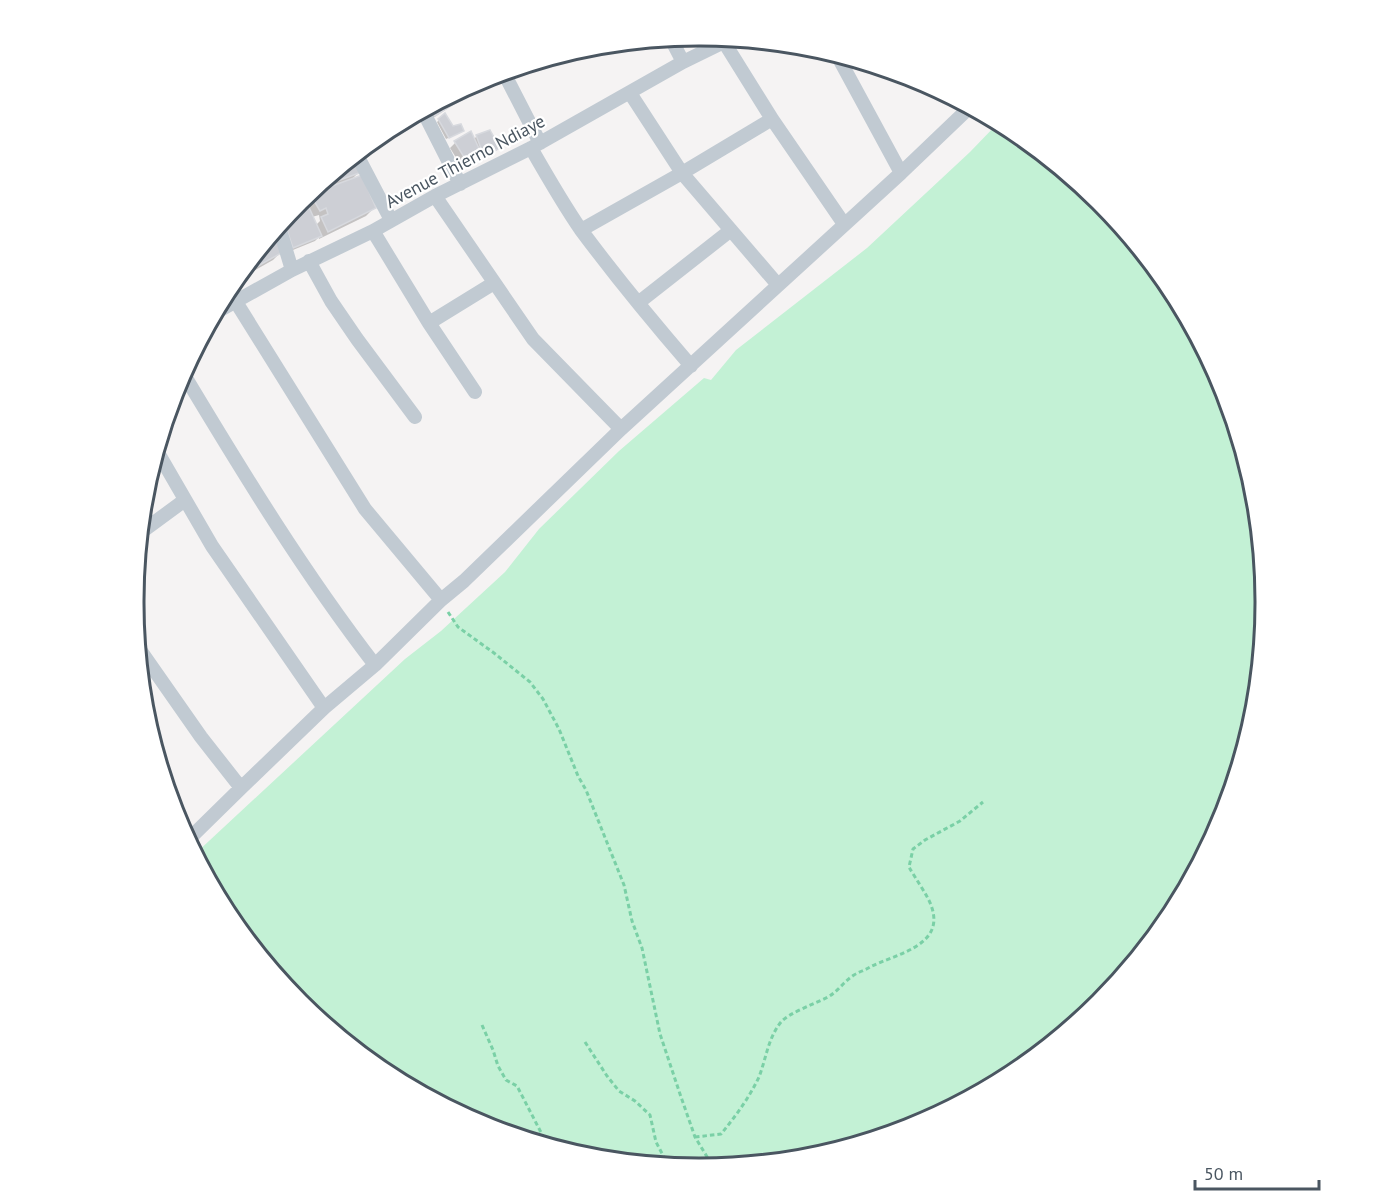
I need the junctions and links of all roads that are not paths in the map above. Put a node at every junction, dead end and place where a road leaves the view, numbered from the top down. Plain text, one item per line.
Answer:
1 (675, 47) edge
2 (714, 47) edge
3 (731, 48) edge
4 (683, 62) junction
5 (842, 65) edge
6 (507, 81) edge
7 (630, 93) junction
8 (963, 114) edge
9 (427, 118) edge
10 (772, 119) junction
11 (535, 146) junction
12 (360, 161) edge
13 (682, 173) junction
14 (901, 173) junction
15 (460, 184) junction
16 (435, 196) junction
17 (391, 220) junction
18 (844, 224) junction
19 (581, 230) junction
20 (731, 230) junction
21 (372, 231) junction
22 (282, 236) edge
23 (309, 261) junction
24 (292, 270) junction
25 (494, 283) junction
26 (778, 285) junction
27 (236, 302) junction
28 (638, 303) junction
29 (230, 305) edge
30 (429, 323) junction
31 (691, 366) junction
32 (189, 383) edge
33 (475, 392) dead end
34 (415, 417) dead end
35 (621, 429) junction
36 (162, 461) edge
37 (185, 500) junction
38 (150, 526) edge
39 (441, 600) junction
40 (147, 660) edge
41 (375, 665) junction
42 (324, 708) junction
43 (241, 788) junction
44 (194, 834) edge

1 - 4 street
2 - 4 street, Avenue Thierno Ndiaye
3 - 10 street
4 - 7 street, Avenue Thierno Ndiaye
5 - 14 street
6 - 11 street
7 - 11 street, Avenue Thierno Ndiaye
7 - 13 street
8 - 14 street
9 - 15 street
10 - 13 street
10 - 18 street
11 - 15 street, Avenue Thierno Ndiaye
11 - 19 street
12 - 17 street
13 - 19 street
13 - 20 street
14 - 18 street
15 - 16 street, Avenue Thierno Ndiaye
16 - 17 street, Avenue Thierno Ndiaye
16 - 25 street
17 - 21 street, Avenue Thierno Ndiaye
18 - 26 street
19 - 28 street
20 - 26 street
20 - 28 street
21 - 23 street, Avenue Thierno Ndiaye
21 - 30 street
22 - 24 street
23 - 24 street, Avenue Thierno Ndiaye
23 - 34 street
24 - 27 street, Avenue Thierno Ndiaye
25 - 30 street
25 - 35 street
26 - 31 street
27 - 29 street, Avenue Thierno Ndiaye
27 - 39 street
28 - 31 street
30 - 33 street
31 - 35 street
32 - 41 street
35 - 39 street
36 - 37 street
37 - 38 street
37 - 42 street
39 - 41 street
40 - 43 street
41 - 42 street
42 - 43 street
43 - 44 street

